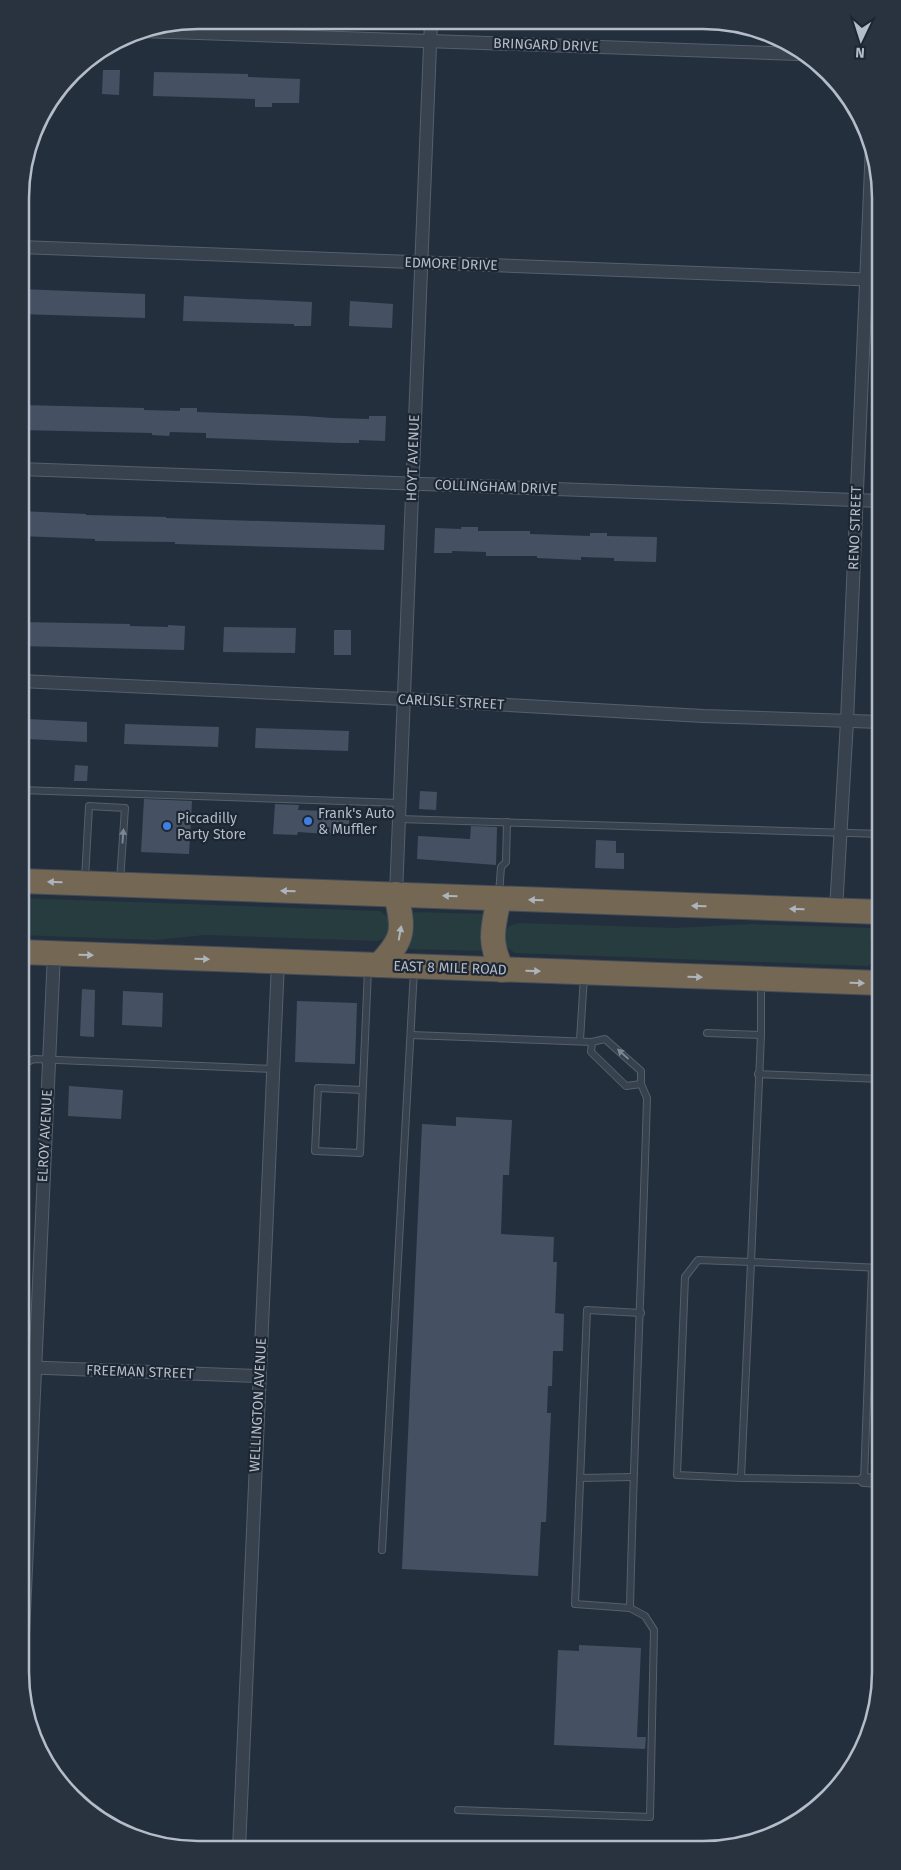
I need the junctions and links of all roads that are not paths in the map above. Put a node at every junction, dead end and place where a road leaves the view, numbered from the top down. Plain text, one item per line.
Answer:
1 (431, 29) edge
2 (166, 32) edge
3 (430, 41) junction
4 (791, 54) edge
5 (871, 174) edge
6 (29, 247) edge
7 (421, 262) junction
8 (866, 279) junction
9 (872, 279) edge
10 (29, 469) edge
11 (412, 484) junction
12 (856, 500) junction
13 (872, 501) edge
14 (29, 681) edge
15 (404, 699) junction
16 (847, 721) junction
17 (872, 722) edge
18 (29, 790) edge
19 (400, 803) junction
20 (399, 819) junction
21 (507, 822) junction
22 (842, 833) junction
23 (872, 834) edge
24 (29, 881) edge
25 (85, 884) junction
26 (120, 885) junction
27 (396, 894) junction
28 (499, 898) junction
29 (836, 910) junction
30 (872, 912) edge
31 (29, 952) edge
32 (54, 953) junction
33 (278, 962) junction
34 (374, 965) junction
35 (414, 967) junction
36 (502, 970) junction
37 (584, 973) junction
38 (761, 980) junction
39 (872, 983) edge
40 (707, 1033) dead end
41 (411, 1035) junction
42 (761, 1035) junction
43 (580, 1040) junction
44 (592, 1042) junction
45 (49, 1060) junction
46 (29, 1061) edge
47 (274, 1070) junction
48 (758, 1074) junction
49 (872, 1078) edge
50 (641, 1084) junction
51 (362, 1090) junction
52 (751, 1262) junction
53 (872, 1268) joint
54 (641, 1313) junction
55 (29, 1368) edge
56 (35, 1368) junction
57 (259, 1376) junction
58 (633, 1477) junction
59 (581, 1478) junction
60 (741, 1478) junction
61 (864, 1480) junction
62 (872, 1480) edge
63 (29, 1501) edge
64 (382, 1550) dead end
65 (630, 1608) junction
66 (458, 1810) dead end
67 (239, 1841) edge

1 - 3 street, HOYT AVENUE
2 - 3 street, BRINGARD DRIVE
3 - 4 street, BRINGARD DRIVE
3 - 7 street, HOYT AVENUE
5 - 8 street, RENO STREET
6 - 7 street, EDMORE DRIVE
7 - 8 street, EDMORE DRIVE
7 - 11 street, HOYT AVENUE
8 - 9 street, EDMORE DRIVE
8 - 12 street, RENO STREET
10 - 11 street, COLLINGHAM DRIVE
11 - 12 street, COLLINGHAM DRIVE
11 - 15 street, HOYT AVENUE
12 - 13 street, COLLINGHAM DRIVE
12 - 16 street, RENO STREET
14 - 15 street, CARLISLE STREET
15 - 16 street, CARLISLE STREET
15 - 19 street, HOYT AVENUE
16 - 17 street, CARLISLE STREET
16 - 22 street, RENO STREET
18 - 19 lane
19 - 20 street, HOYT AVENUE
20 - 21 lane
20 - 27 street, HOYT AVENUE
21 - 22 lane
21 - 28 lane
22 - 23 lane
22 - 29 street, RENO STREET
25 -> 24 highway
25 - 26 highway
26 -> 25 lane
27 -> 26 highway
28 -> 27 highway
34 -> 27 highway
29 -> 28 highway
28 - 36 highway
29 - 30 highway
31 - 32 highway, EAST 8 MILE ROAD
32 -> 33 highway, EAST 8 MILE ROAD
32 - 45 street, ELROY AVENUE
33 - 34 highway, EAST 8 MILE ROAD
33 - 47 street, WELLINGTON AVENUE
34 - 35 highway, EAST 8 MILE ROAD
34 - 51 lane
35 - 36 highway, EAST 8 MILE ROAD
35 - 41 lane
36 -> 37 highway, EAST 8 MILE ROAD
37 -> 38 highway, EAST 8 MILE ROAD
37 - 43 lane
38 -> 39 highway, EAST 8 MILE ROAD
38 - 42 lane
40 - 42 lane
41 - 43 lane
41 - 64 lane
42 - 48 lane
43 - 44 lane
44 - 50 lane
50 -> 44 lane
45 - 46 lane
45 - 47 lane
45 - 56 street, ELROY AVENUE
47 - 57 street, WELLINGTON AVENUE
48 - 49 lane
48 - 52 lane
50 - 54 lane
51 - 51 lane
52 - 53 lane
52 - 60 lane
52 - 60 lane
53 - 61 lane
54 - 58 lane
54 - 59 lane
55 - 56 street, FREEMAN STREET
56 - 57 street, FREEMAN STREET
56 - 63 street, ELROY AVENUE
57 - 67 street, WELLINGTON AVENUE
58 - 59 lane
58 - 65 lane
59 - 65 lane
60 - 61 lane
61 - 62 street
65 - 66 lane

